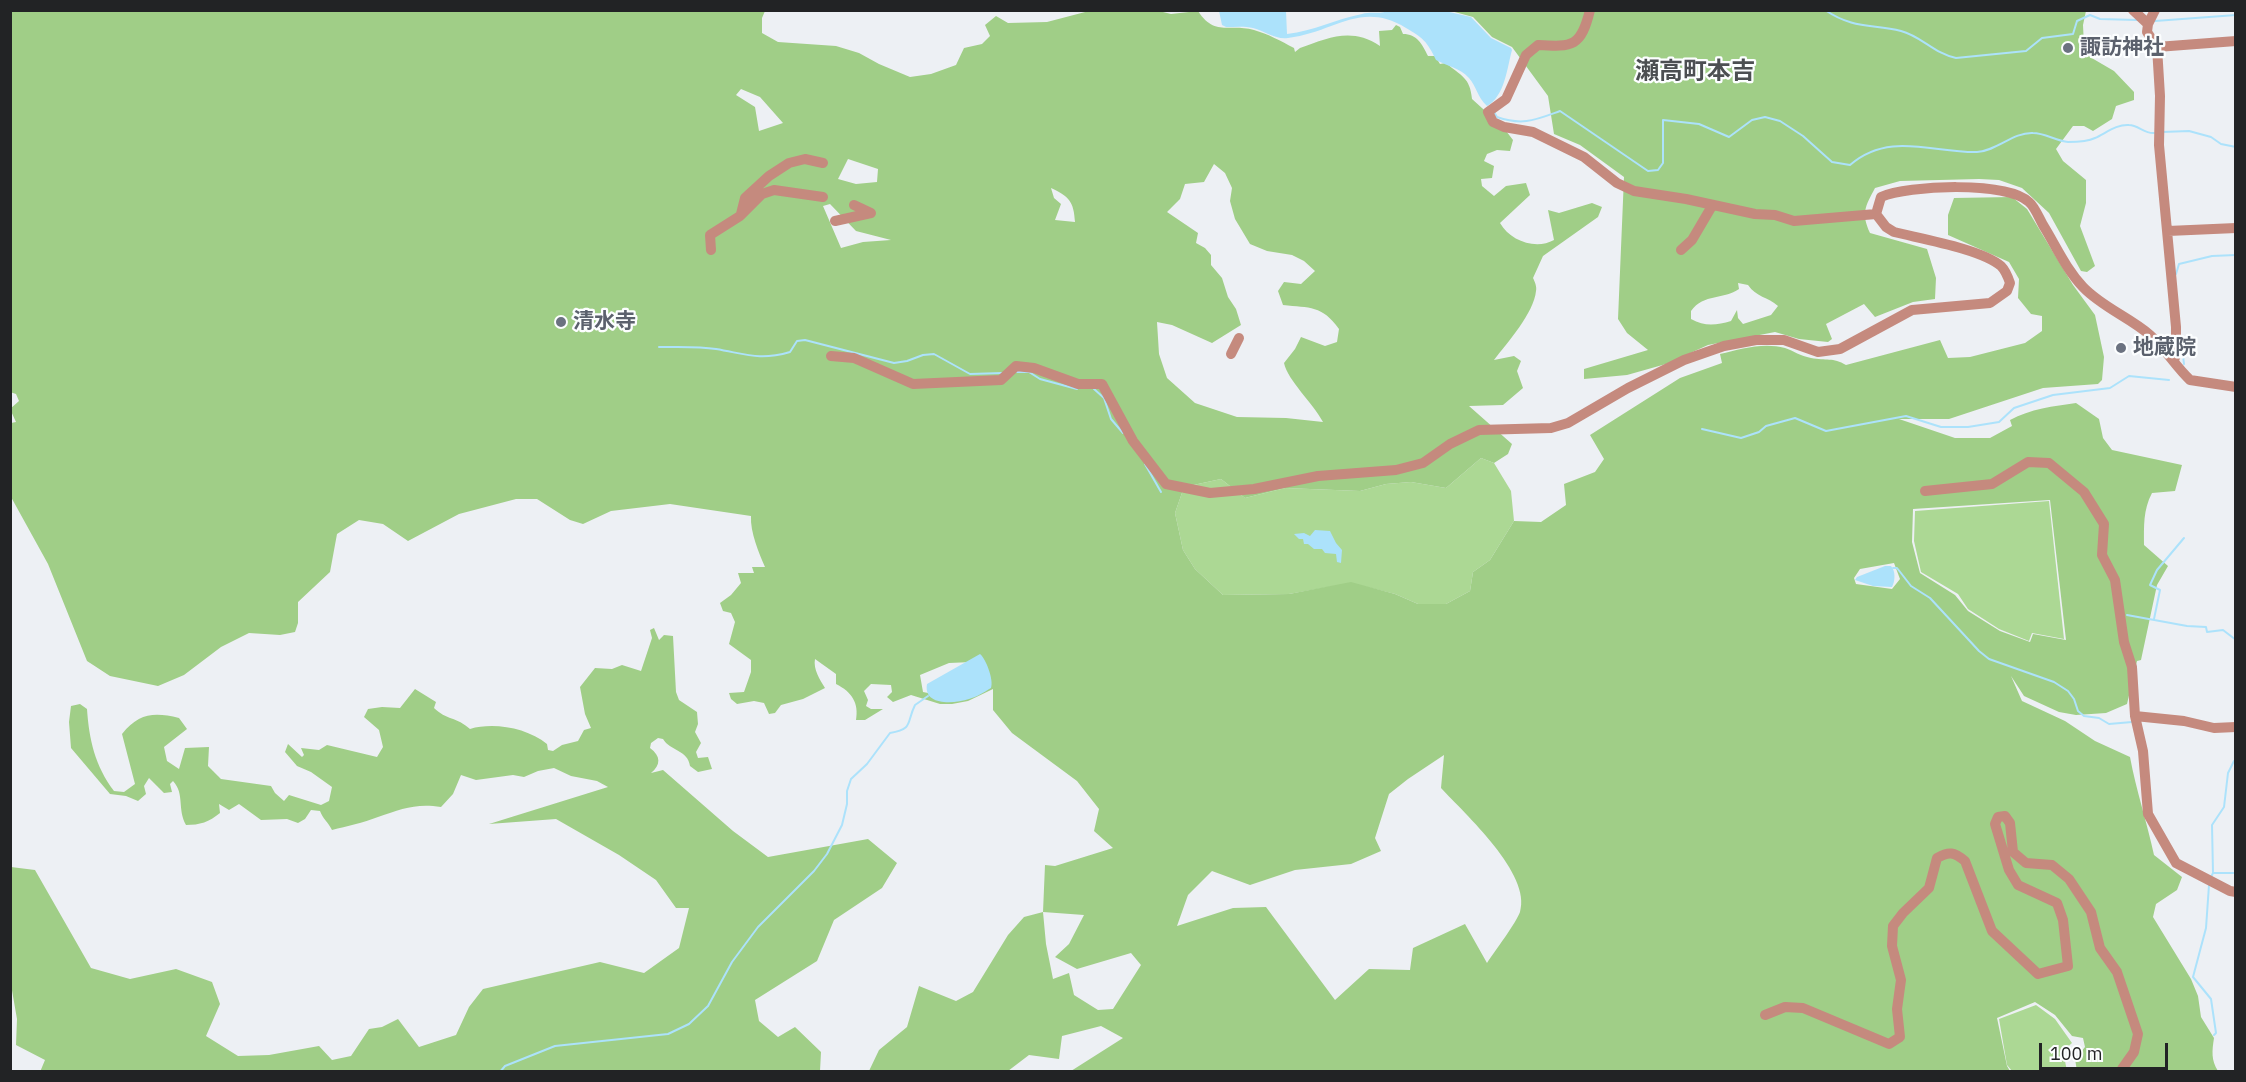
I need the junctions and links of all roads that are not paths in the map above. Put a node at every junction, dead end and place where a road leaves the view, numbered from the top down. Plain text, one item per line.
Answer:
1 (1590, 10) edge
2 (2133, 10) edge
3 (2155, 10) edge
4 (2148, 24) junction
5 (2235, 41) edge
6 (2157, 47) junction
7 (823, 163) dead end
8 (823, 197) dead end
9 (854, 206) dead end
10 (1712, 206) junction
11 (1875, 214) junction
12 (740, 216) junction
13 (835, 221) dead end
14 (2235, 228) edge
15 (2168, 231) junction
16 (711, 250) dead end
17 (1681, 250) dead end
18 (1239, 338) dead end
19 (1231, 354) dead end
20 (831, 356) dead end
21 (2174, 361) junction
22 (2235, 387) edge
23 (1925, 490) dead end
24 (2135, 716) junction
25 (2235, 727) edge
26 (2235, 891) edge
27 (1764, 1015) dead end
28 (2123, 1071) edge

1 - 10 street
2 - 4 street
3 - 4 street
4 - 6 street
5 - 6 street
6 - 15 street
7 - 12 street
8 - 12 street
9 - 13 street
10 - 11 street
10 - 17 street
11 - 20 street
11 - 21 street
12 - 16 street
14 - 15 street
15 - 21 street
18 - 19 street
21 - 22 street
23 - 24 street
24 - 25 street
24 - 26 street
27 - 28 street

